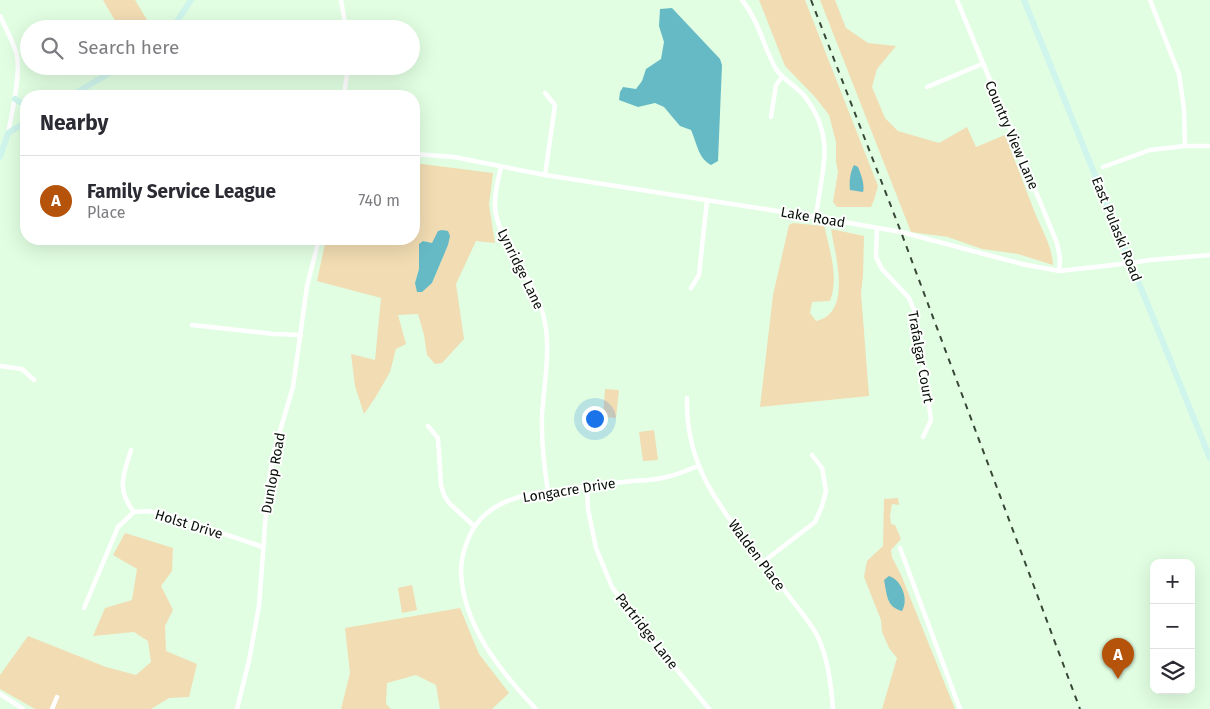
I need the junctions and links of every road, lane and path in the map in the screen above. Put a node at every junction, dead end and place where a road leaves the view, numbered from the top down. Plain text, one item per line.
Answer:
1 (191, 0) edge
2 (341, 0) edge
3 (742, 0) edge
4 (957, 0) edge
5 (1024, 0) edge
6 (1150, 0) edge
7 (0, 16) edge
8 (178, 20) edge
9 (344, 20) edge
10 (982, 64) junction
11 (107, 75) edge
12 (347, 75) edge
13 (782, 76) junction
14 (927, 87) dead end
15 (81, 90) edge
16 (345, 90) edge
17 (545, 93) dead end
18 (15, 99) junction
19 (20, 102) edge
20 (771, 117) dead end
21 (20, 126) edge
22 (8, 133) junction
23 (1185, 146) junction
24 (1210, 146) edge
25 (420, 154) edge
26 (0, 157) edge
27 (501, 167) junction
28 (1103, 167) dead end
29 (545, 175) junction
30 (707, 200) junction
31 (816, 217) junction
32 (877, 228) junction
33 (317, 245) edge
34 (1210, 255) edge
35 (1131, 263) junction
36 (1060, 271) junction
37 (691, 288) dead end
38 (192, 325) dead end
39 (301, 334) junction
40 (0, 366) edge
41 (34, 380) dead end
42 (686, 398) dead end
43 (428, 426) dead end
44 (923, 437) dead end
45 (131, 450) dead end
46 (812, 455) dead end
47 (1210, 458) edge
48 (698, 466) junction
49 (587, 487) junction
50 (548, 492) junction
51 (134, 512) junction
52 (474, 526) junction
53 (263, 547) junction
54 (900, 548) dead end
55 (763, 562) junction
56 (84, 608) dead end
57 (0, 694) edge
58 (57, 697) dead end
59 (23, 709) edge
60 (52, 709) edge
61 (237, 709) edge
62 (536, 709) edge
63 (709, 709) edge
64 (833, 709) edge
65 (960, 709) edge

1 - 8 main road
2 - 9 street
3 - 13 street
4 - 10 street, Country View Lane
5 - 35 main road, East Pulaski Road
6 - 23 street
7 - 18 street
10 - 14 street
10 - 36 street, Country View Lane
11 - 15 main road
12 - 16 street
13 - 20 street
13 - 31 street
17 - 29 street
18 - 19 main road
18 - 22 street
21 - 22 main road
22 - 26 main road
23 - 24 street
23 - 28 street
25 - 27 street, Lake Road
27 - 29 street, Lake Road
27 - 50 street, Lynridge Lane
29 - 30 street, Lake Road
30 - 31 street, Lake Road
30 - 37 street
31 - 32 street, Lake Road
32 - 36 street, Lake Road
32 - 44 street, Trafalgar Court
33 - 39 street, Dunlop Road
34 - 35 street, Lake Road
35 - 36 street, Lake Road
35 - 47 main road, East Pulaski Road
38 - 39 street
39 - 53 street, Dunlop Road
40 - 41 street
42 - 48 street, Walden Place
43 - 52 street
45 - 51 street
46 - 55 street
48 - 49 street, Longacre Drive
48 - 55 street, Walden Place
49 - 50 street, Longacre Drive
49 - 63 street, Partridge Lane
50 - 52 street, Longacre Drive
51 - 53 street, Holst Drive
51 - 56 street
52 - 62 street, Longacre Drive
53 - 61 street, Dunlop Road
54 - 65 street
55 - 64 street, Walden Place
57 - 59 street
58 - 60 street

